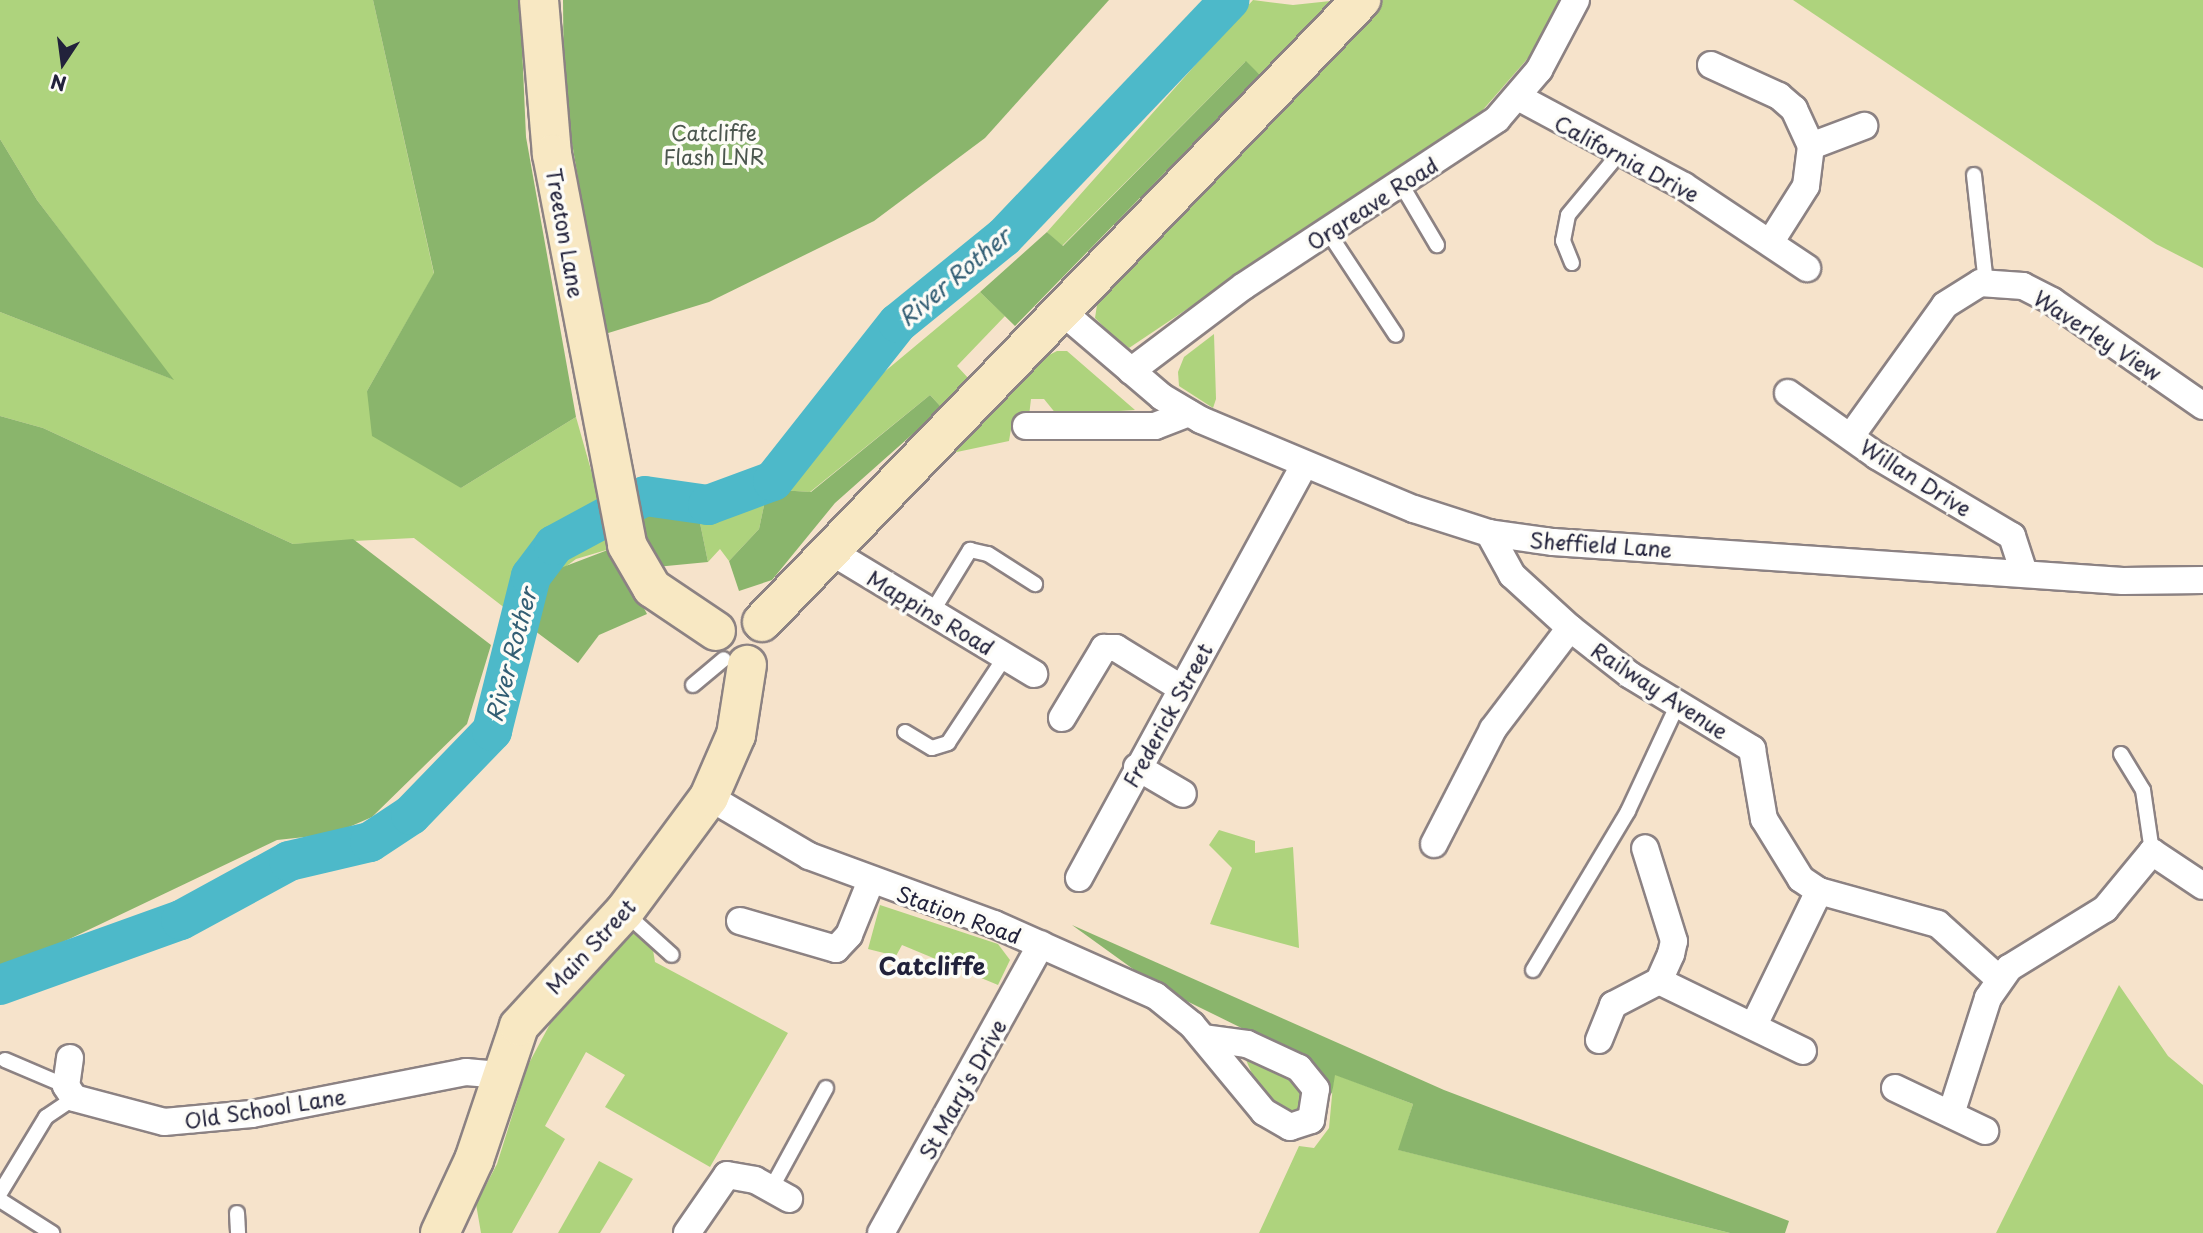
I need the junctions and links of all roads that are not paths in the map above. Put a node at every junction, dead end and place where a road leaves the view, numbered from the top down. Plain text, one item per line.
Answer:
1 (539, 0) edge
2 (1361, 0) edge
3 (1577, 0) edge
4 (1711, 65) dead end
5 (1518, 97) junction
6 (1864, 126) dead end
7 (1811, 146) junction
8 (1618, 155) junction
9 (1974, 175) dead end
10 (1401, 184) junction
11 (1328, 232) junction
12 (1770, 243) junction
13 (1437, 245) dead end
14 (1572, 264) dead end
15 (1807, 268) dead end
16 (1986, 283) junction
17 (1059, 309) junction
18 (1396, 335) dead end
19 (1131, 372) junction
20 (1788, 393) dead end
21 (2203, 405) edge
22 (1189, 413) junction
23 (1026, 426) dead end
24 (1851, 436) junction
25 (1304, 466) junction
26 (1489, 533) junction
27 (827, 549) junction
28 (2024, 573) junction
29 (2203, 580) edge
30 (1035, 584) dead end
31 (932, 612) junction
32 (1570, 628) junction
33 (729, 652) junction
34 (1005, 657) junction
35 (1034, 674) dead end
36 (693, 685) dead end
37 (1181, 688) junction
38 (1678, 704) junction
39 (1062, 718) dead end
40 (905, 732) dead end
41 (2121, 754) dead end
42 (1138, 768) junction
43 (1183, 794) dead end
44 (709, 797) junction
45 (1434, 844) dead end
46 (1645, 848) dead end
47 (2152, 852) junction
48 (1079, 878) dead end
49 (870, 883) junction
50 (2203, 886) edge
51 (1819, 891) junction
52 (624, 912) junction
53 (740, 921) dead end
54 (1041, 944) junction
55 (672, 955) dead end
56 (1533, 970) dead end
57 (1998, 979) junction
58 (1659, 981) junction
59 (1755, 1025) junction
60 (1204, 1038) dead end
61 (1599, 1040) dead end
62 (1803, 1051) dead end
63 (70, 1058) dead end
64 (5, 1060) dead end
65 (499, 1075) junction
66 (826, 1088) dead end
67 (1895, 1088) dead end
68 (70, 1092) junction
69 (1951, 1114) junction
70 (1985, 1131) dead end
71 (0, 1193) edge
72 (780, 1194) joint
73 (0, 1200) edge
74 (237, 1213) dead end
75 (52, 1233) edge
76 (238, 1233) edge
77 (440, 1233) edge
78 (687, 1233) edge
79 (881, 1233) edge

1 - 33 main road, Treeton Lane
2 - 17 main road
3 - 5 street, Orgreave Road
4 - 7 street
5 - 8 street, California Drive
5 - 10 street, Orgreave Road
6 - 7 street
7 - 12 street
8 - 12 street, California Drive
8 - 14 lane
9 - 16 lane
10 - 11 street, Orgreave Road
10 - 13 lane
11 - 18 lane
11 - 19 street, Orgreave Road
12 - 15 street, California Drive
16 - 21 street, Waverley View
16 - 24 street
17 - 19 street, Sheffield Lane
17 - 27 main road
19 - 22 street, Sheffield Lane
20 - 24 street, Willan Drive
22 - 23 street
22 - 25 street, Sheffield Lane
24 - 28 street, Willan Drive
25 - 26 street, Sheffield Lane
25 - 37 street, Frederick Street
26 - 28 street, Sheffield Lane
26 - 32 street, Railway Avenue
27 - 31 street, Mappins Road
27 - 33 main road
28 - 29 street, Sheffield Lane
30 - 31 lane
31 - 34 street, Mappins Road
32 - 38 street, Railway Avenue
32 - 45 street, Railway Avenue
33 - 36 lane
33 - 44 main road, Main Street
34 - 35 street, Mappins Road
34 - 40 lane
37 - 39 street
37 - 42 street, Frederick Street
38 - 51 street, Railway Avenue
38 - 56 lane
41 - 47 lane
42 - 43 street
42 - 48 street, Frederick Street
44 - 49 street, Station Road
44 - 52 main road, Main Street
46 - 58 street
47 - 50 street
47 - 57 street
49 - 53 street
49 - 54 street, Station Road
51 - 57 street
51 - 59 street
52 - 55 lane
52 - 65 main road, Main Street
54 - 60 street, Station Road
54 - 79 street, St Mary's Drive
57 - 69 street
58 - 59 street
58 - 61 street
59 - 62 street
63 - 68 street
64 - 68 lane
65 - 68 street, Old School Lane
65 - 77 main road, Main Street
66 - 72 lane
67 - 69 street
68 - 71 lane
69 - 70 street
72 - 78 street
73 - 75 lane
74 - 76 lane

